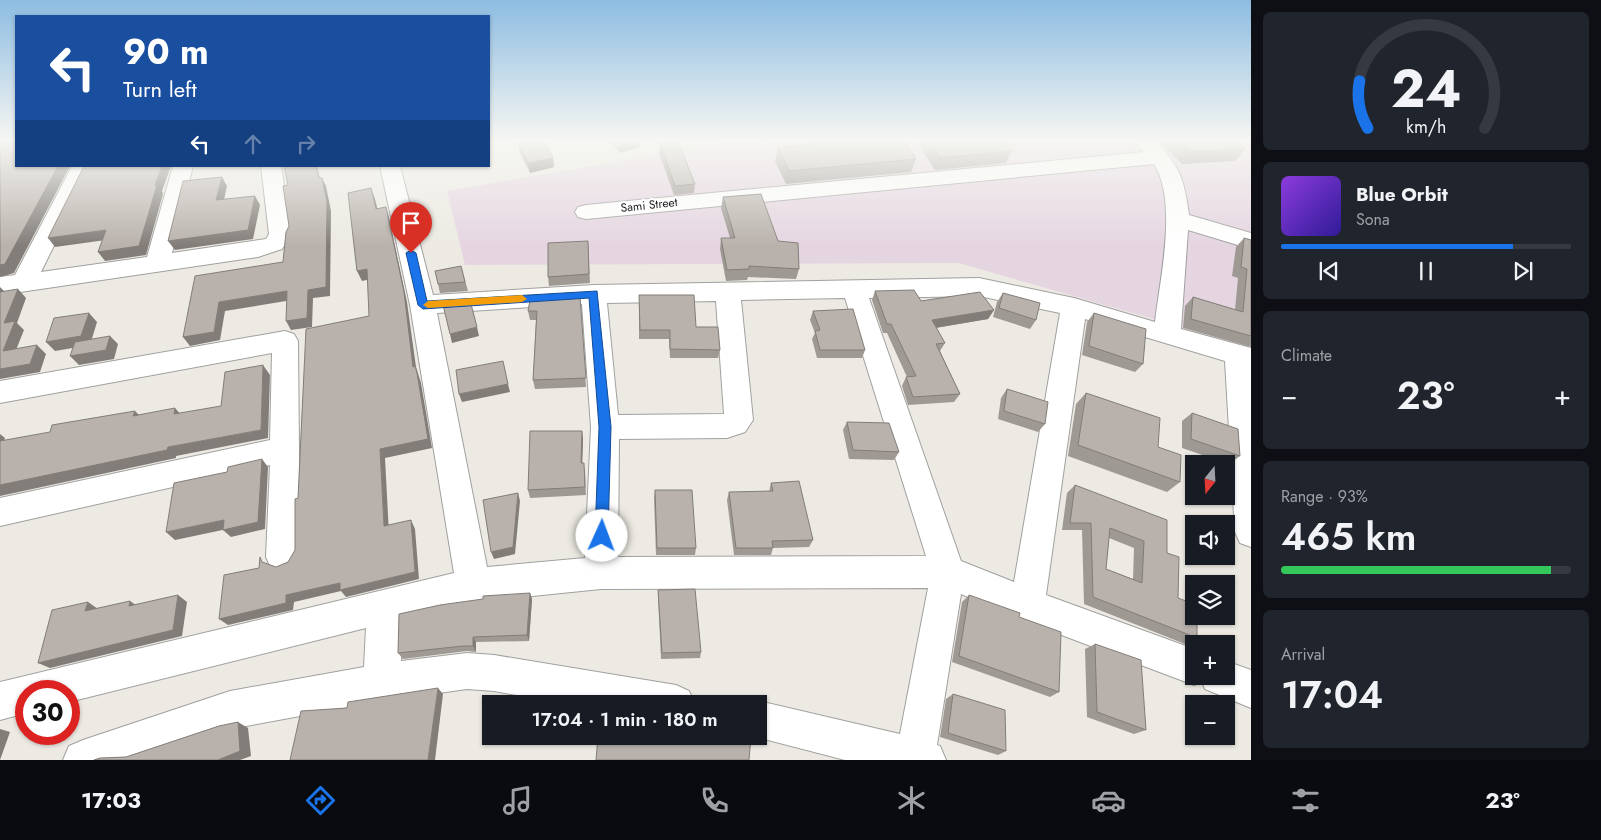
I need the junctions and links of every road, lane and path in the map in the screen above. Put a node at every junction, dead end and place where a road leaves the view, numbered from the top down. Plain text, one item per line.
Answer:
1 (77, 175) edge
2 (180, 175) edge
3 (272, 175) edge
4 (392, 175) edge
5 (878, 175) edge
6 (1171, 175) edge
7 (586, 212) dead end
8 (1178, 219) junction
9 (1251, 240) edge
10 (157, 264) junction
11 (11, 285) edge
12 (854, 289) junction
13 (728, 292) junction
14 (594, 294) junction
15 (423, 305) junction
16 (1074, 307) junction
17 (1167, 335) junction
18 (1244, 356) edge
19 (0, 392) edge
20 (605, 427) junction
21 (285, 449) junction
22 (0, 512) edge
23 (1251, 532) edge
24 (283, 557) dead end
25 (948, 572) junction
26 (601, 573) junction
27 (473, 585) junction
28 (1027, 604) junction
29 (384, 606) junction
30 (1185, 664) edge
31 (80, 681) edge
32 (382, 682) junction
33 (1235, 683) edge
34 (1251, 689) edge
35 (623, 695) edge
36 (15, 697) edge
37 (0, 701) edge
38 (767, 722) edge
39 (918, 759) edge
40 (83, 760) edge

1 - 11 street
2 - 10 street
3 - 10 street
4 - 15 street
5 - 7 street, Sami Street
6 - 8 street
8 - 9 street
8 - 17 street
10 - 11 street
12 - 13 street
12 - 16 street
12 - 25 street
13 - 14 street
13 - 20 street
14 - 15 street
14 - 20 street
15 - 27 street
16 - 17 street
16 - 28 street
17 - 18 street
18 - 23 street
19 - 21 street
20 - 26 street
21 - 22 street
21 - 24 street
25 - 26 street
25 - 28 street
25 - 39 street
26 - 27 street
27 - 29 street
28 - 30 street
29 - 31 street
29 - 32 street
32 - 35 street
32 - 40 street
33 - 34 street
36 - 37 street
38 - 39 street

